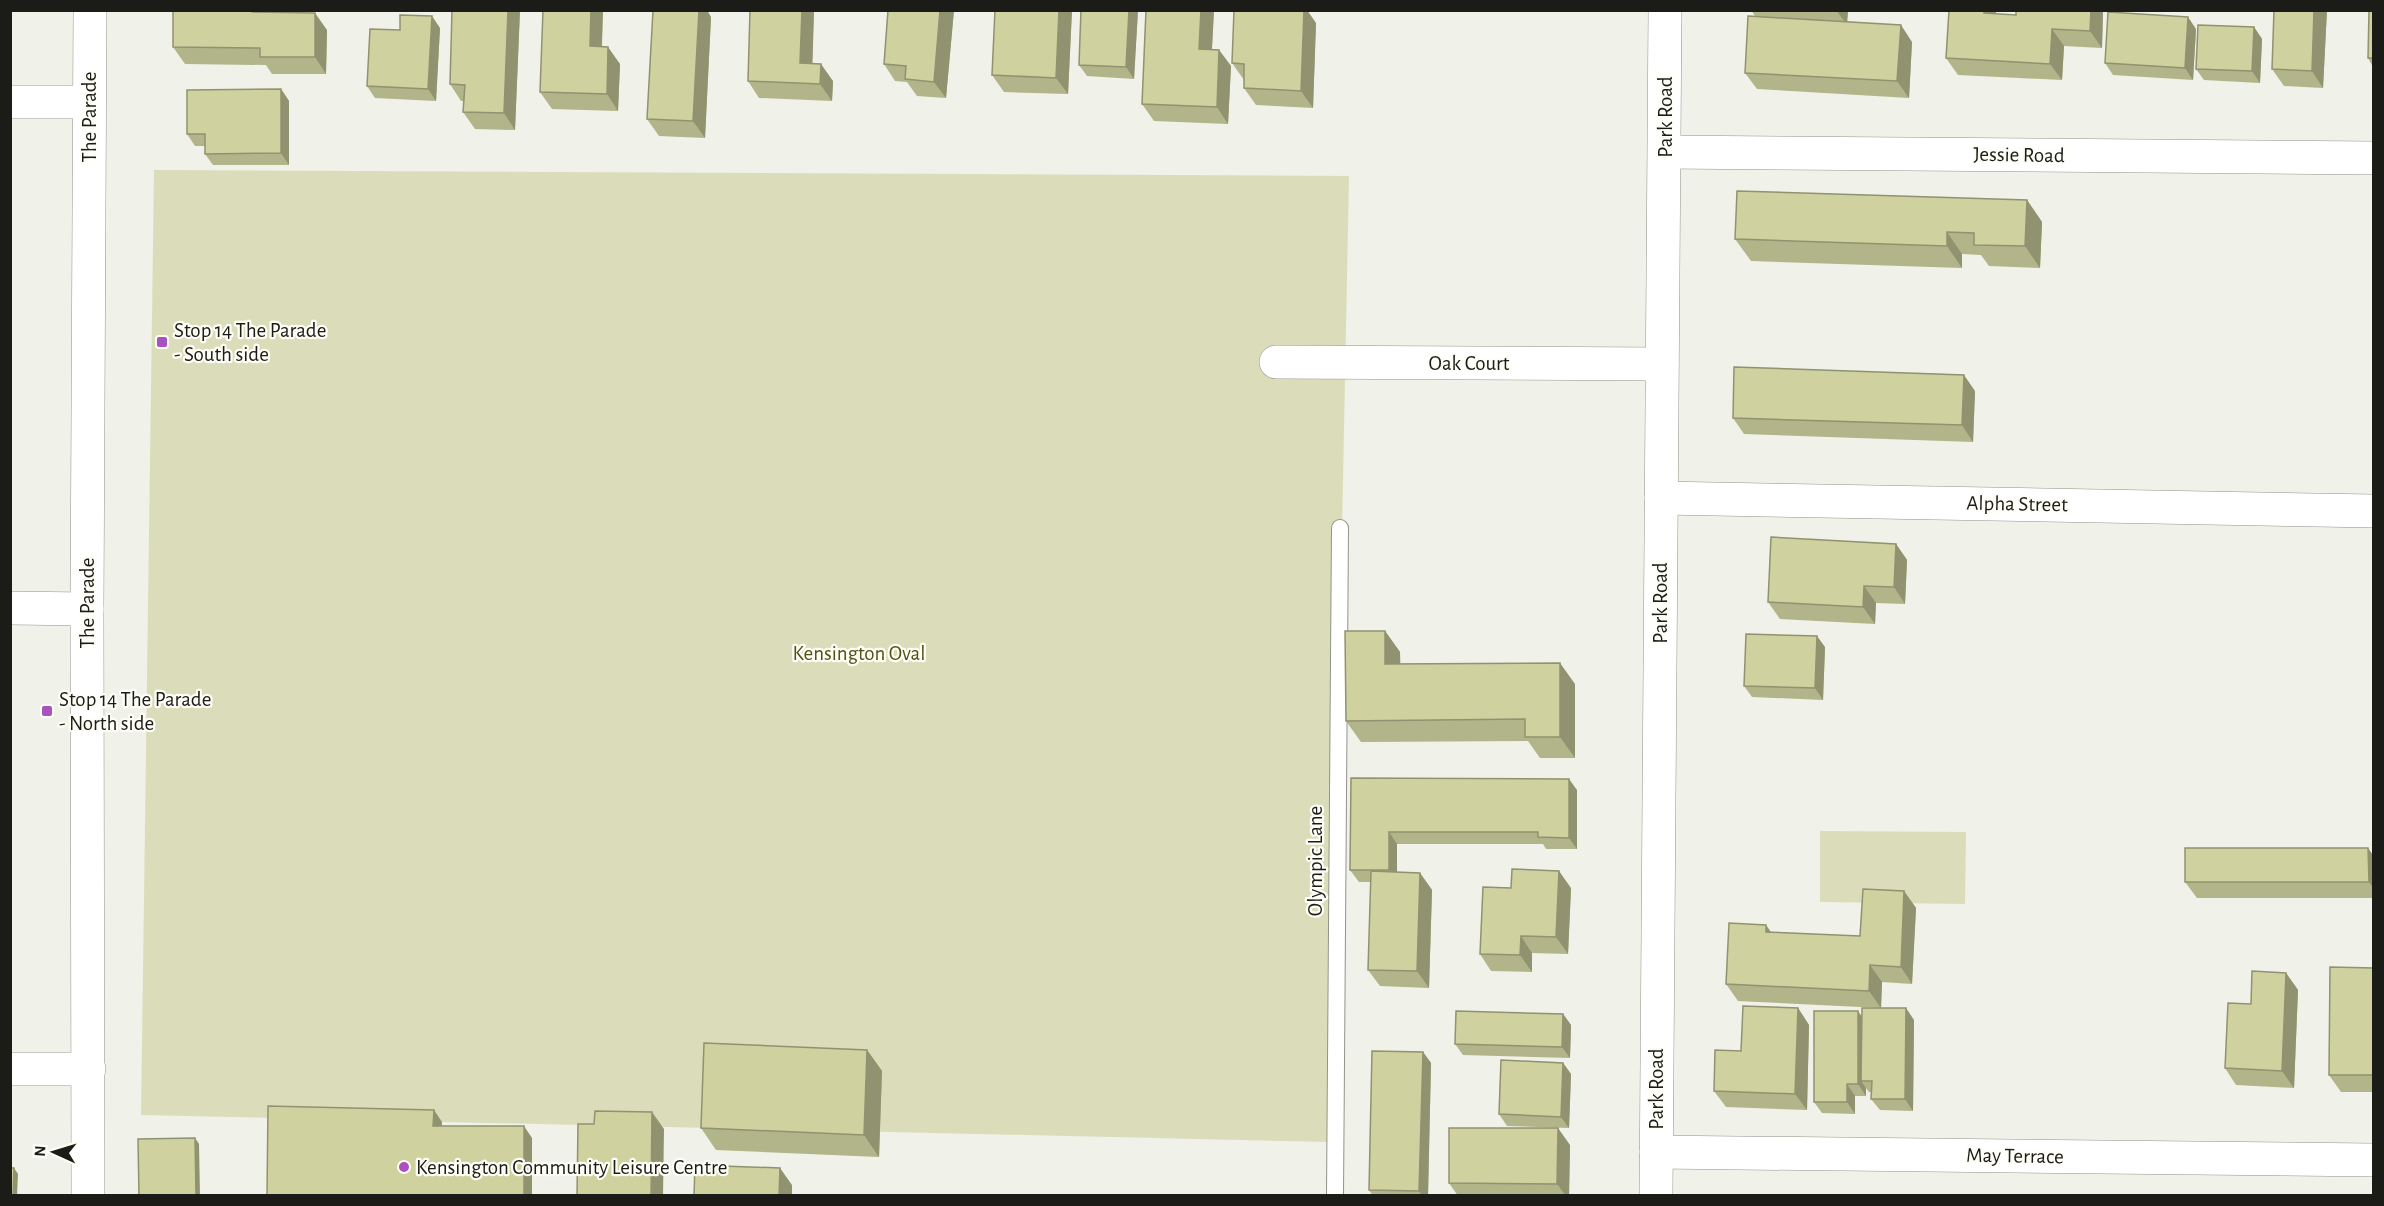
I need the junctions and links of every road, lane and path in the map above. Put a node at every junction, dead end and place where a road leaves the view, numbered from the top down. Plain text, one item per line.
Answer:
1 (90, 10) edge
2 (1665, 10) edge
3 (10, 102) edge
4 (89, 102) junction
5 (1665, 152) junction
6 (2373, 158) edge
7 (1276, 362) dead end
8 (1662, 364) junction
9 (1661, 498) junction
10 (2373, 511) edge
11 (1340, 528) dead end
12 (10, 608) edge
13 (87, 609) junction
14 (10, 1069) edge
15 (89, 1069) junction
16 (1656, 1152) junction
17 (2373, 1160) edge
18 (88, 1196) edge
19 (1335, 1196) edge
20 (1656, 1196) edge

1 - 4 street, The Parade
2 - 5 street, Park Road
3 - 4 street
4 - 13 street, The Parade
5 - 6 street, Jessie Road
5 - 8 street, Park Road
7 - 8 street, Oak Court
8 - 9 street, Park Road
9 - 10 street, Alpha Street
9 - 16 street, Park Road
11 - 19 lane, Olympic Lane
12 - 13 street
13 - 15 street, The Parade
14 - 15 street
15 - 18 street, The Parade
16 - 17 street, May Terrace
16 - 20 street, Park Road

